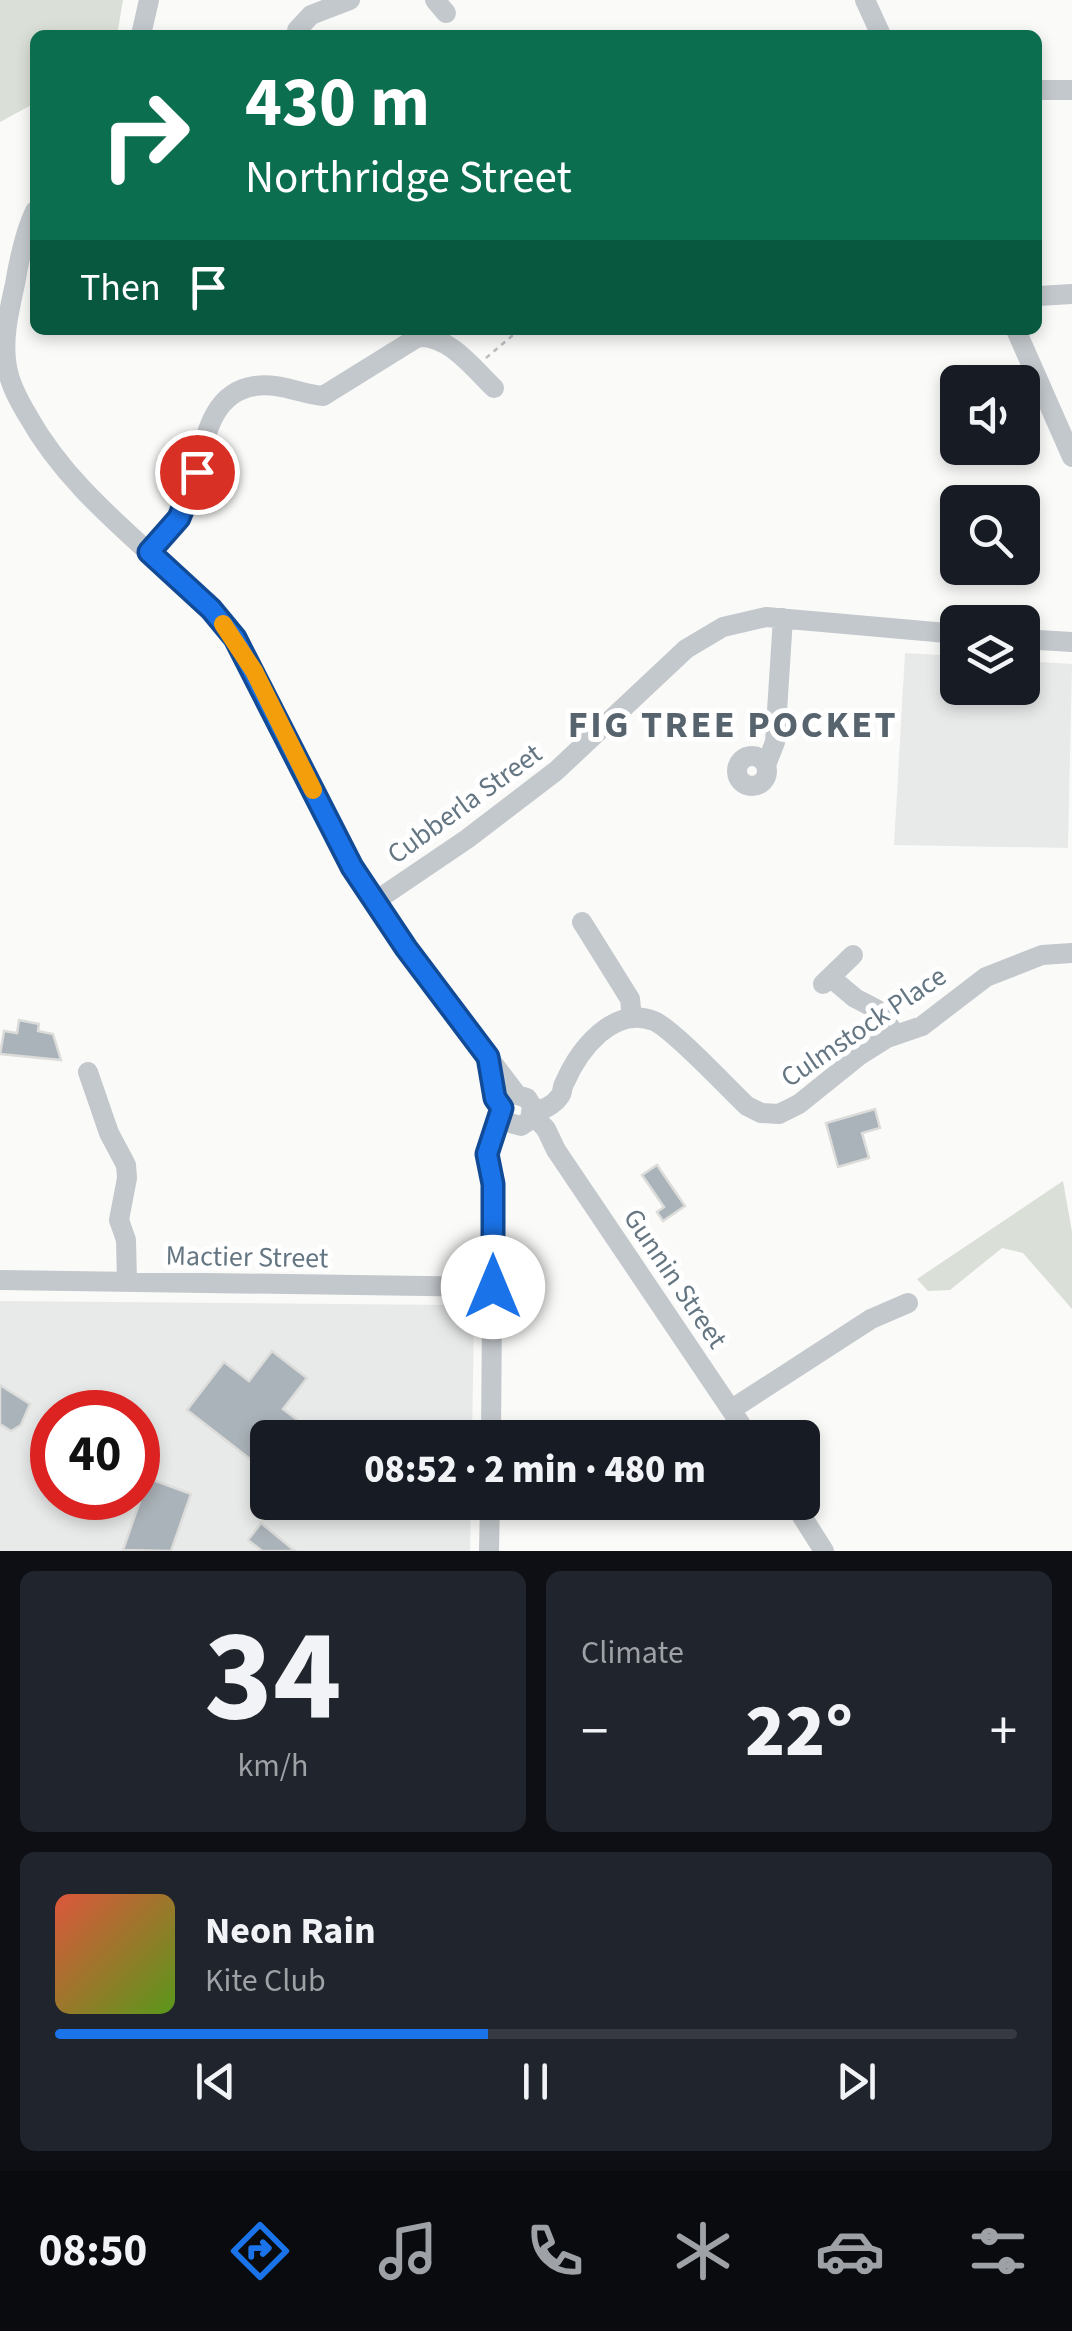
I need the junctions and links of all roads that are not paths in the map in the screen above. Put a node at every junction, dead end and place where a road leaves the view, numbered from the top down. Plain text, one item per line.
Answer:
1 (149, 0) edge
2 (350, 0) edge
3 (865, 0) edge
4 (143, 30) edge
5 (298, 30) dead end
6 (879, 30) edge
7 (1042, 90) edge
8 (1072, 90) edge
9 (30, 226) edge
10 (1072, 294) edge
11 (1042, 296) edge
12 (446, 335) edge
13 (1018, 335) edge
14 (483, 377) road end
15 (1072, 458) edge
16 (149, 552) junction
17 (783, 618) junction
18 (940, 632) edge
19 (1040, 639) edge
20 (1072, 642) edge
21 (762, 760) dead end
22 (374, 902) junction
23 (582, 922) dead end
24 (1072, 953) edge
25 (853, 955) dead end
26 (632, 1018) junction
27 (895, 1034) junction
28 (88, 1072) dead end
29 (519, 1111) junction
30 (0, 1280) edge
31 (127, 1282) junction
32 (493, 1287) junction
33 (908, 1303) dead end
34 (732, 1410) junction
35 (491, 1420) edge
36 (738, 1420) edge
37 (490, 1520) edge
38 (804, 1520) edge
39 (489, 1551) edge
40 (824, 1551) edge

1 - 4 street
2 - 5 street
3 - 6 street
7 - 8 street
9 - 16 street, Gunnin Street
10 - 11 street
12 - 14 street
12 - 16 street
13 - 15 street
16 - 22 street, Gunnin Street
17 - 18 street, Cubberla Street
17 - 21 street
17 - 22 street, Cubberla Street
19 - 20 street
22 - 29 street, Gunnin Street
23 - 26 street
24 - 27 street, Culmstock Place
25 - 27 street
26 - 27 street, Culmstock Place
26 - 29 street
28 - 31 street
29 - 32 street
29 - 34 street, Gunnin Street
30 - 31 street, Mactier Street
31 - 32 street, Mactier Street
32 - 35 street
33 - 34 street
34 - 36 street, Gunnin Street
37 - 39 street
38 - 40 street

